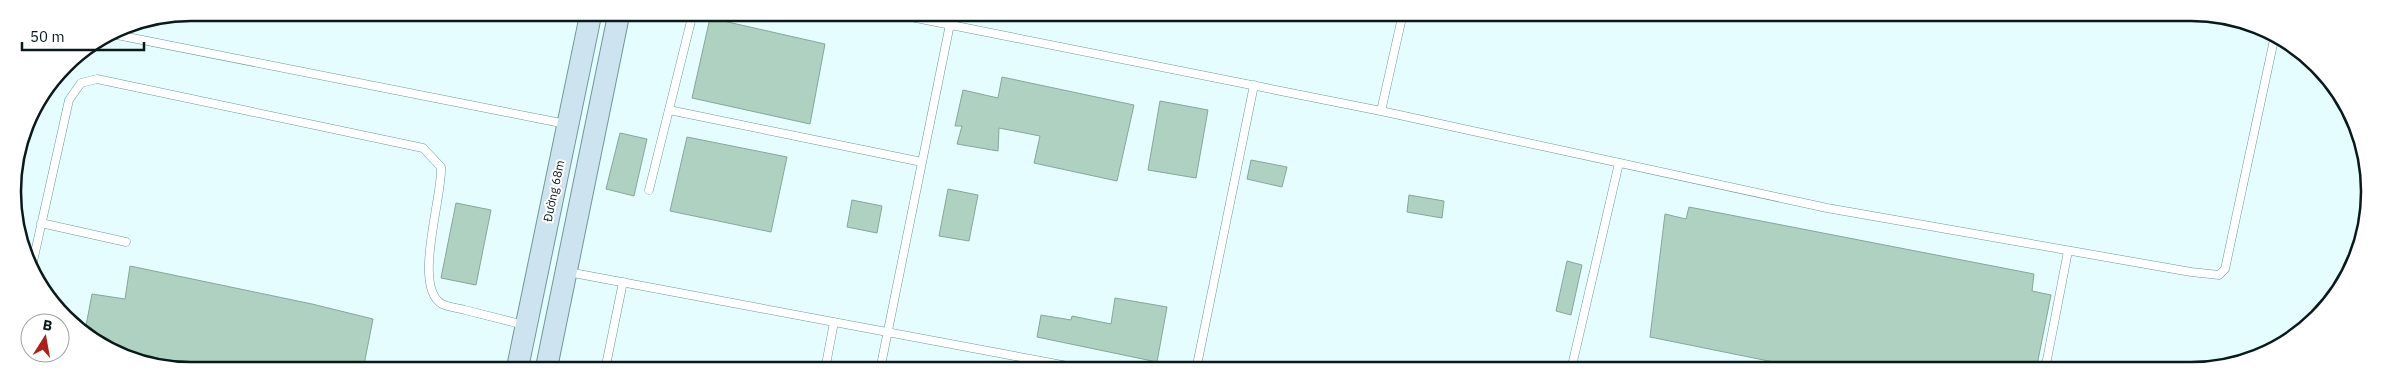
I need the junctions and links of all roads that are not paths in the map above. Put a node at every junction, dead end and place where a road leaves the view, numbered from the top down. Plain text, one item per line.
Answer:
1 (589, 21) edge
2 (617, 21) edge
3 (690, 21) edge
4 (936, 21) edge
5 (1401, 22) edge
6 (950, 24) junction
7 (122, 36) edge
8 (2274, 43) edge
9 (1254, 85) junction
10 (669, 110) junction
11 (1381, 111) junction
12 (567, 125) junction
13 (922, 162) junction
14 (1619, 163) junction
15 (649, 190) dead end
16 (41, 223) junction
17 (126, 242) dead end
18 (2068, 250) junction
19 (34, 257) edge
20 (566, 272) junction
21 (623, 282) junction
22 (834, 322) junction
23 (526, 326) junction
24 (888, 332) junction
25 (519, 361) edge
26 (548, 361) edge
27 (606, 361) edge
28 (827, 361) edge
29 (882, 361) edge
30 (1041, 361) edge
31 (1198, 361) edge
32 (1573, 361) edge
33 (2047, 361) edge

1 - 12 street, Đường 68m
2 - 20 street
3 - 10 lane
4 - 6 lane
5 - 11 lane
6 - 9 lane
6 - 13 lane
7 - 12 lane
8 - 18 lane
9 - 11 lane
9 - 31 lane
10 - 13 lane
10 - 15 lane
11 - 14 lane
12 - 23 street, Đường 68m
13 - 24 lane
14 - 18 lane
14 - 32 lane
16 - 17 lane
16 - 19 lane
16 - 23 lane
18 - 33 lane
20 - 21 lane
20 - 26 street
21 - 22 lane
21 - 27 lane
22 - 24 lane
22 - 28 lane
23 - 25 street, Đường 68m
24 - 29 lane
24 - 30 lane

